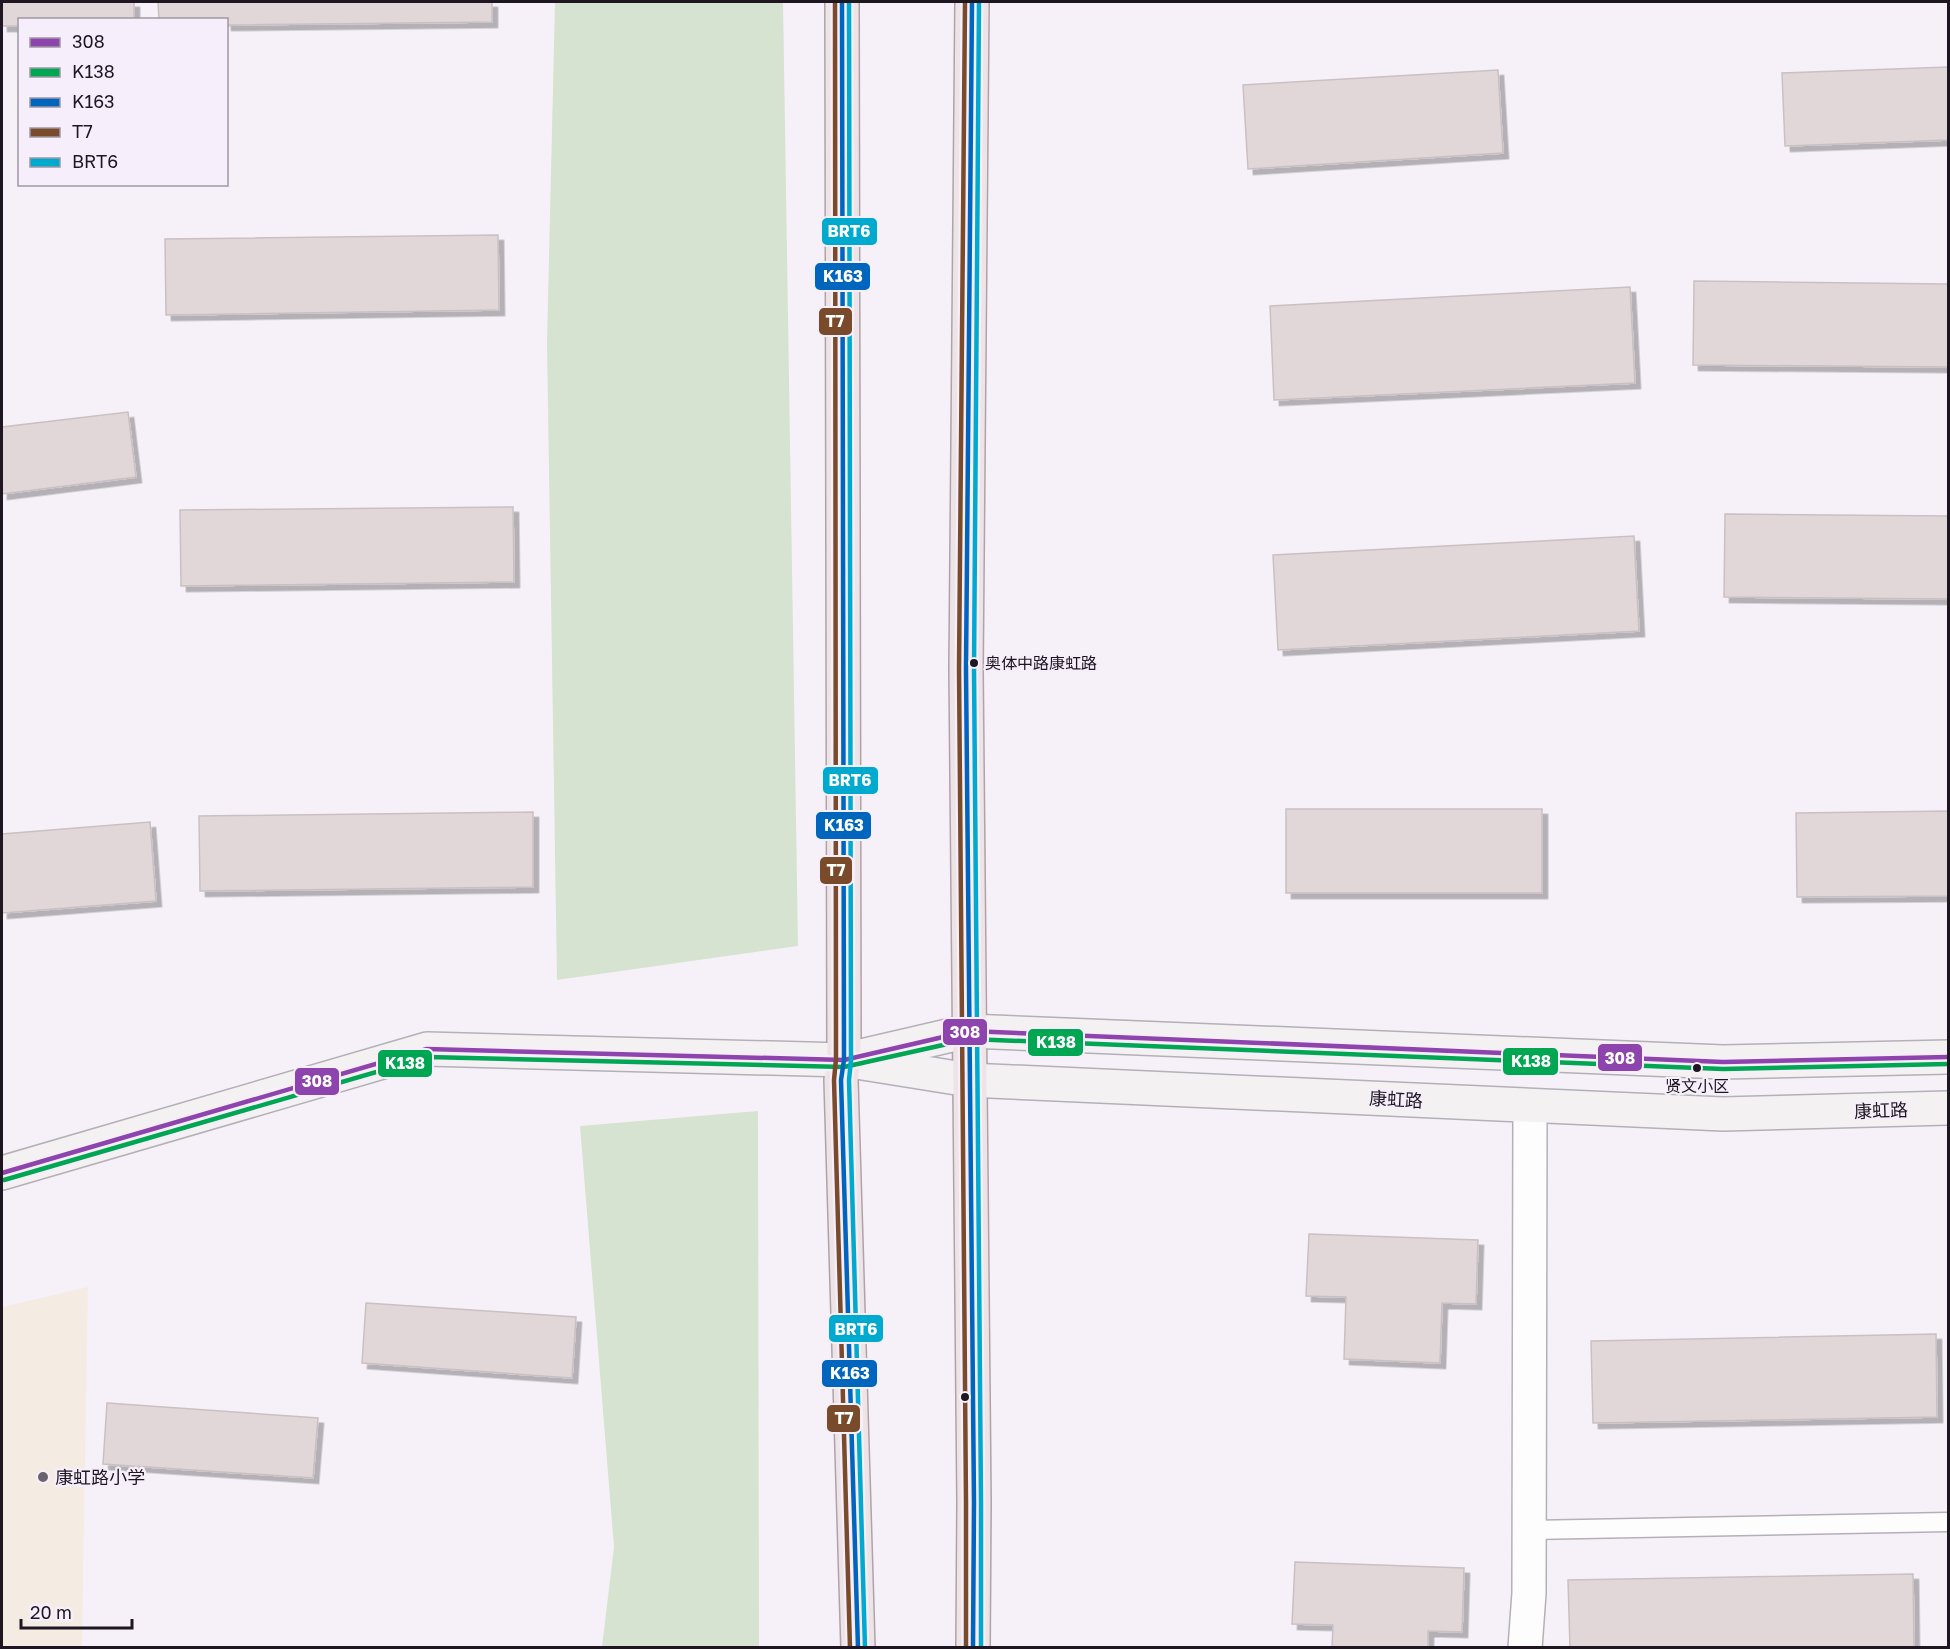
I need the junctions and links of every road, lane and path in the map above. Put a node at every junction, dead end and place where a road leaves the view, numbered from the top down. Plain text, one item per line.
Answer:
1 (842, 2) edge
2 (972, 2) edge
3 (969, 1031) junction
4 (1948, 1057) edge
5 (844, 1060) junction
6 (969, 1080) junction
7 (1530, 1106) junction
8 (1948, 1108) edge
9 (2, 1173) edge
10 (1948, 1522) edge
11 (1530, 1530) junction
12 (858, 1647) edge
13 (973, 1647) edge
14 (1525, 1647) edge

1 - 5 main road
2 - 3 main road
3 - 4 main road, 康虹路
3 - 5 main road, 康虹路
3 - 6 main road
5 - 6 main road, 康虹路
5 - 9 main road, 康虹路
5 - 12 main road
6 - 7 main road, 康虹路
6 - 13 main road
7 - 8 main road, 康虹路
7 - 11 street
10 - 11 lane
11 - 14 street

